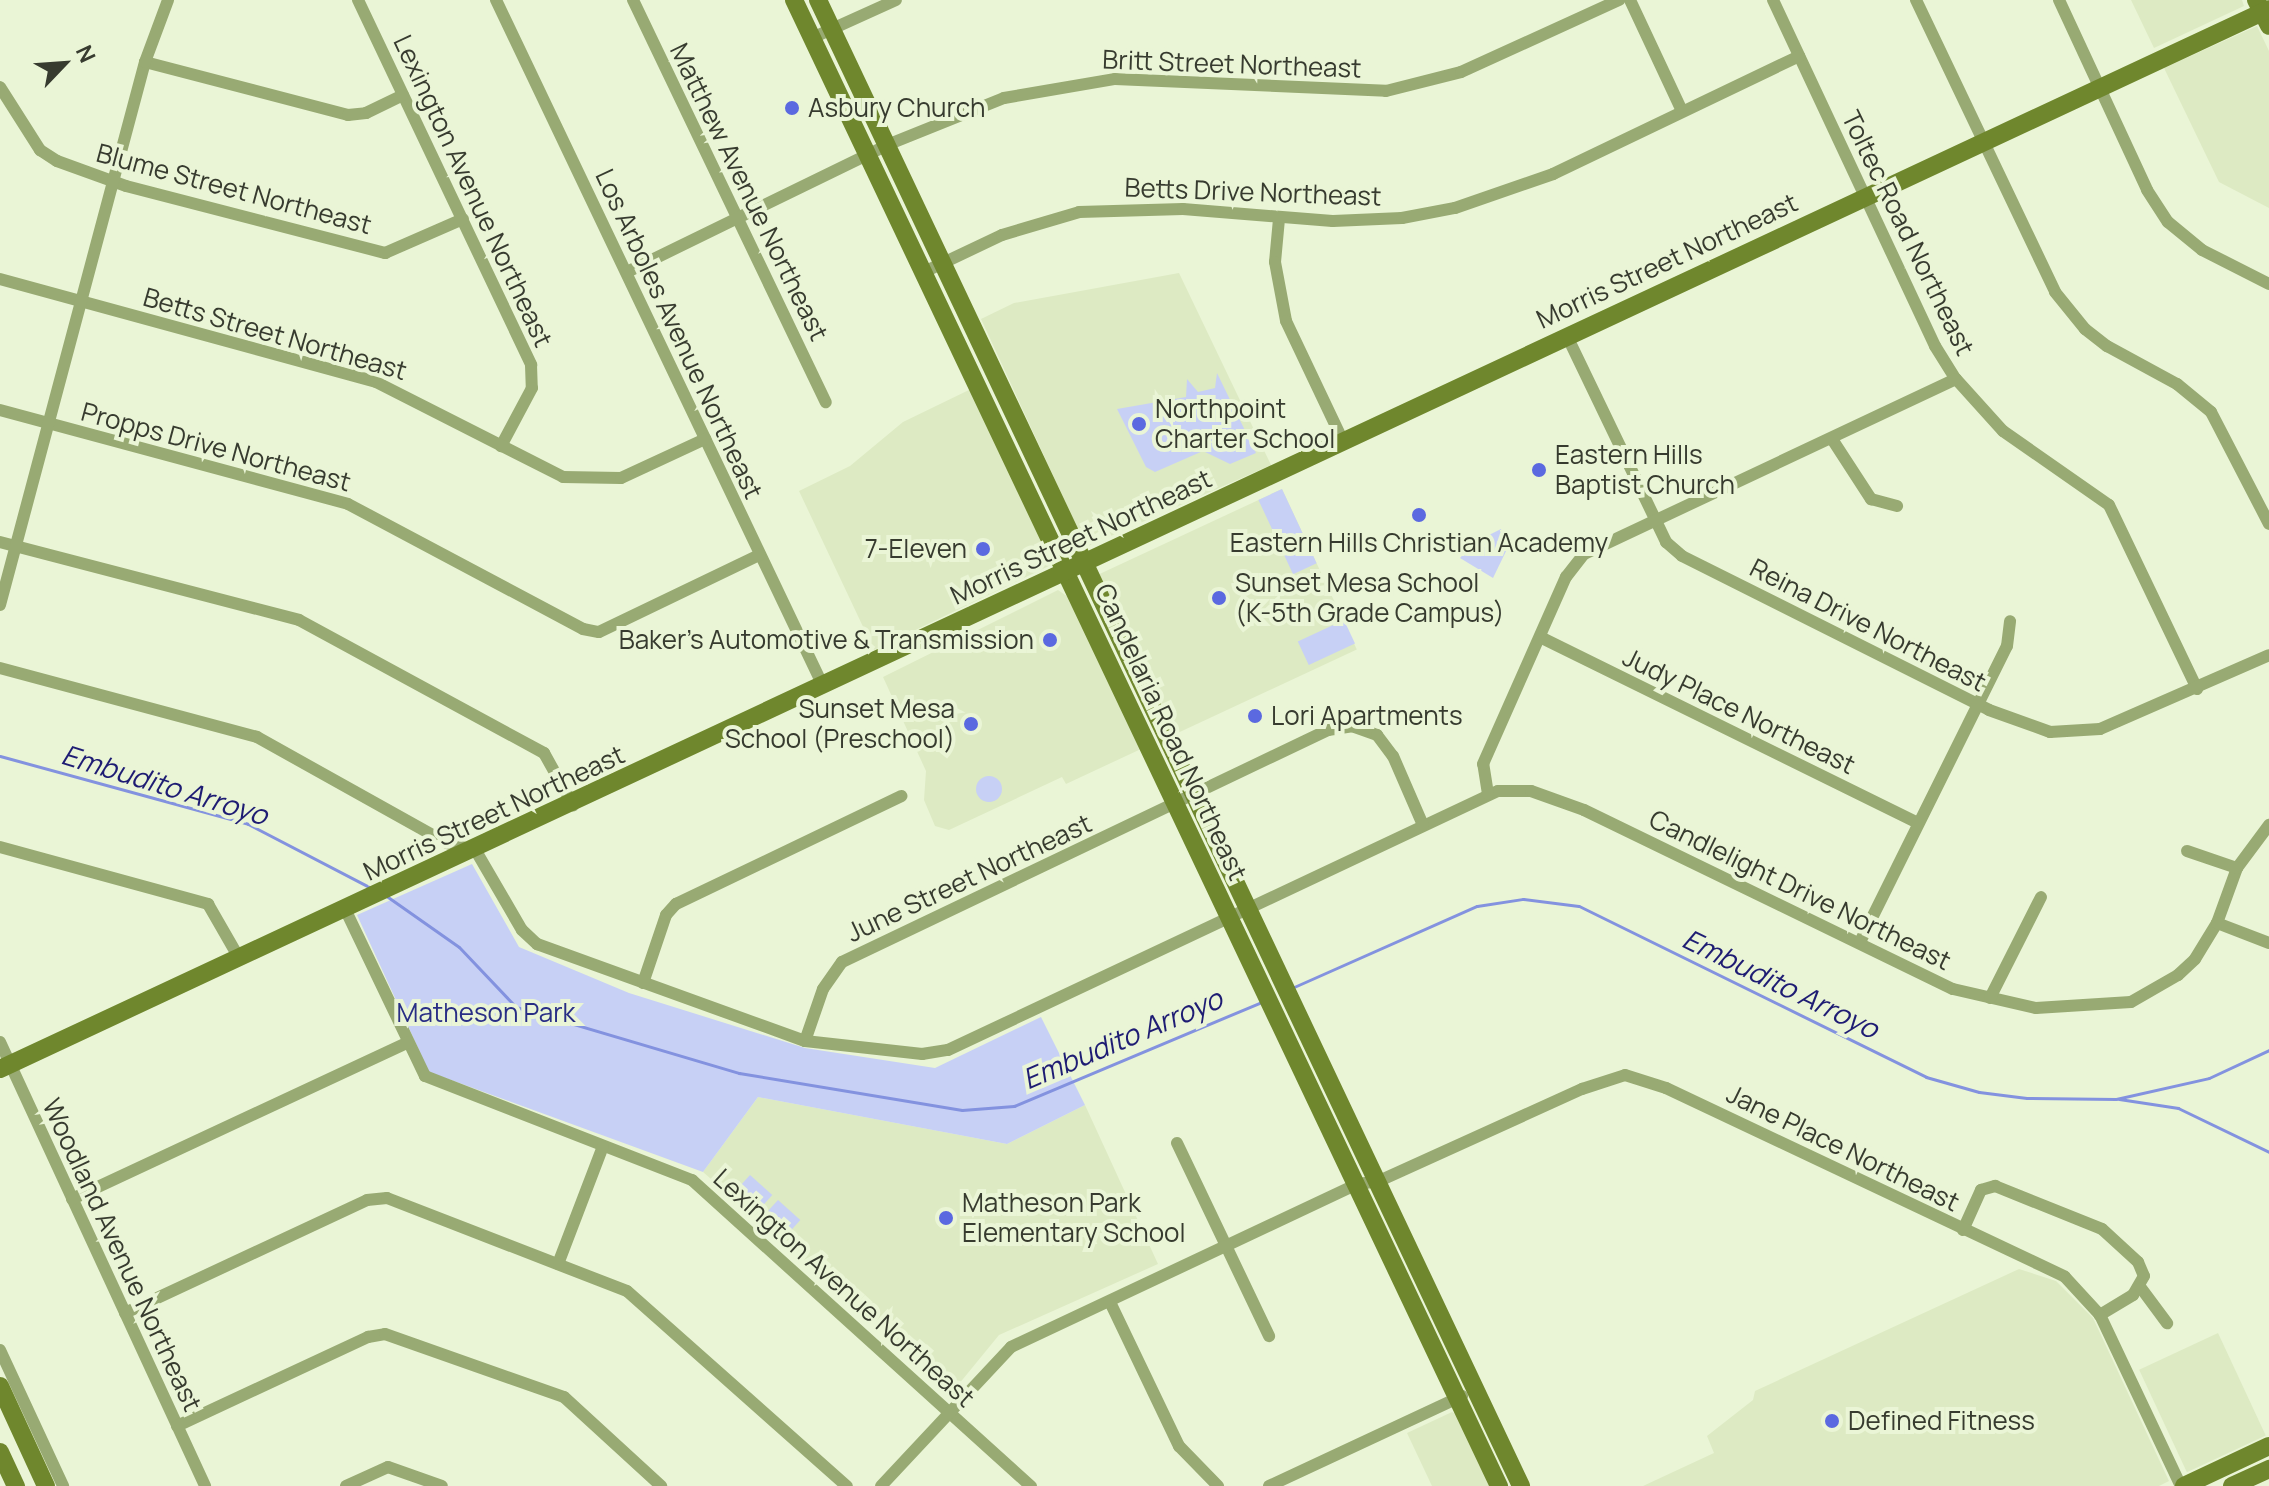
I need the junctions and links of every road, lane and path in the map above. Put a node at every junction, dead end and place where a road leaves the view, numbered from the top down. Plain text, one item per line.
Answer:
1 (168, 0) edge
2 (358, 0) edge
3 (496, 0) edge
4 (633, 0) edge
5 (794, 0) edge
6 (818, 0) edge
7 (896, 0) edge
8 (1619, 0) edge
9 (1630, 0) edge
10 (1773, 0) edge
11 (1916, 0) edge
12 (2059, 0) edge
13 (2264, 12) edge
14 (831, 29) junction
15 (812, 38) junction
16 (1799, 56) junction
17 (145, 62) junction
18 (0, 87) edge
19 (2100, 88) junction
20 (403, 95) junction
21 (1682, 111) junction
22 (1983, 142) junction
23 (887, 145) junction
24 (869, 157) junction
25 (112, 182) junction
26 (1864, 197) junction
27 (463, 219) junction
28 (1279, 219) junction
29 (737, 220) junction
30 (943, 262) junction
31 (627, 272) junction
32 (924, 272) junction
33 (0, 279) edge
34 (2269, 284) edge
35 (81, 302) junction
36 (1567, 336) junction
37 (1956, 379) junction
38 (826, 402) dead end
39 (0, 410) edge
40 (48, 424) junction
41 (705, 439) junction
42 (1832, 439) junction
43 (1344, 443) junction
44 (501, 446) junction
45 (1897, 506) dead end
46 (1652, 521) junction
47 (2269, 524) edge
48 (0, 542) edge
49 (16, 546) junction
50 (759, 555) junction
51 (1084, 563) junction
52 (1066, 573) junction
53 (0, 605) edge
54 (2010, 621) dead end
55 (1540, 637) junction
56 (2269, 655) edge
57 (0, 668) edge
58 (823, 686) junction
59 (2197, 689) junction
60 (1977, 705) junction
61 (1194, 794) junction
62 (1488, 794) junction
63 (901, 796) dead end
64 (1176, 804) junction
65 (573, 805) junction
66 (1918, 823) junction
67 (1423, 825) junction
68 (2269, 825) edge
69 (0, 847) edge
70 (476, 851) junction
71 (2187, 851) dead end
72 (2237, 868) junction
73 (2041, 897) dead end
74 (1249, 906) junction
75 (346, 911) junction
76 (1229, 916) junction
77 (2217, 923) junction
78 (1860, 942) junction
79 (2269, 943) edge
80 (239, 958) junction
81 (643, 983) junction
82 (1990, 998) junction
83 (805, 1041) junction
84 (0, 1042) edge
85 (408, 1042) junction
86 (5, 1066) edge
87 (1177, 1143) dead end
88 (603, 1146) junction
89 (1379, 1181) junction
90 (1358, 1184) junction
91 (72, 1199) junction
92 (1963, 1230) junction
93 (1226, 1246) junction
94 (558, 1264) junction
95 (2141, 1288) junction
96 (1110, 1302) junction
97 (125, 1313) junction
98 (2100, 1315) junction
99 (2167, 1323) dead end
100 (1269, 1336) dead end
101 (0, 1350) edge
102 (0, 1386) edge
103 (1476, 1389) junction
104 (1457, 1398) junction
105 (947, 1413) junction
106 (177, 1426) junction
107 (2262, 1450) edge
108 (0, 1452) edge
109 (2267, 1476) edge
110 (16, 1486) edge
111 (46, 1486) edge
112 (63, 1486) edge
113 (205, 1486) edge
114 (346, 1486) edge
115 (442, 1486) edge
116 (661, 1486) edge
117 (847, 1486) edge
118 (881, 1486) edge
119 (1031, 1486) edge
120 (1218, 1486) edge
121 (1269, 1486) edge
122 (1499, 1486) edge
123 (1521, 1486) edge
124 (2182, 1486) edge
125 (2232, 1486) edge

1 - 17 street
2 - 20 street, Lexington Avenue Northeast
3 - 31 street, Los Arboles Avenue Northeast
4 - 29 street, Matthew Avenue Northeast
5 - 15 main road, Candelaria Road Northeast
6 - 14 main road, Candelaria Road Northeast
7 - 14 street
8 - 23 street, Britt Street Northeast
9 - 21 street
10 - 16 street, Toltec Road Northeast
11 - 22 street
12 - 19 street
13 - 19 main road, Morris Street Northeast
14 - 15 street
14 - 23 main road, Candelaria Road Northeast
15 - 24 main road, Candelaria Road Northeast
16 - 21 street, Betts Drive Northeast
16 - 26 street, Toltec Road Northeast
17 - 20 street
17 - 25 street
18 - 25 street, Blume Street Northeast
19 - 22 main road, Morris Street Northeast
19 - 34 street
20 - 27 street, Lexington Avenue Northeast
21 - 28 street, Betts Drive Northeast
22 - 26 main road, Morris Street Northeast
22 - 47 street
23 - 24 street, Britt Street Northeast
23 - 30 main road, Candelaria Road Northeast
24 - 29 street, Britt Street Northeast
24 - 32 main road, Candelaria Road Northeast
25 - 27 street, Blume Street Northeast
25 - 35 street
26 - 36 main road, Morris Street Northeast
26 - 37 street, Toltec Road Northeast
27 - 44 street, Lexington Avenue Northeast
28 - 30 street, Betts Drive Northeast
28 - 43 street
29 - 31 street, Britt Street Northeast
29 - 38 street, Matthew Avenue Northeast
30 - 32 street, Betts Drive Northeast
30 - 51 main road, Candelaria Road Northeast
31 - 41 street, Los Arboles Avenue Northeast
32 - 52 main road, Candelaria Road Northeast
33 - 35 street, Betts Street Northeast
35 - 40 street
35 - 44 street, Betts Street Northeast
36 - 43 main road, Morris Street Northeast
36 - 46 street, Reina Drive Northeast
37 - 42 street
37 - 59 street, Toltec Road Northeast
39 - 40 street, Propps Drive Northeast
40 - 49 street
40 - 50 street, Propps Drive Northeast
41 - 44 street, Betts Street Northeast
41 - 50 street, Los Arboles Avenue Northeast
42 - 45 street
42 - 46 street
43 - 51 main road, Morris Street Northeast
46 - 55 street
46 - 60 street, Reina Drive Northeast
48 - 49 street
49 - 53 street
49 - 65 street
50 - 58 street, Los Arboles Avenue Northeast
51 - 52 main road, Morris Street Northeast
51 - 61 main road, Candelaria Road Northeast
52 - 58 main road, Morris Street Northeast
52 - 64 main road, Candelaria Road Northeast
54 - 60 street
55 - 62 street
55 - 66 street, Judy Place Northeast
56 - 59 street, Reina Drive Northeast
57 - 70 street
58 - 65 main road, Morris Street Northeast
59 - 60 street, Reina Drive Northeast
60 - 66 street
61 - 64 street, June Street Northeast
61 - 67 street, June Street Northeast
61 - 74 main road, Candelaria Road Northeast
62 - 67 street, Candlelight Drive Northeast
62 - 78 street, Candlelight Drive Northeast
63 - 81 street
64 - 76 main road, Candelaria Road Northeast
64 - 83 street, June Street Northeast
65 - 70 main road, Morris Street Northeast
66 - 78 street
67 - 74 street, Candlelight Drive Northeast
68 - 72 street, Candlelight Drive Northeast
69 - 80 street
70 - 75 main road, Morris Street Northeast
70 - 81 street
71 - 72 street
72 - 77 street, Candlelight Drive Northeast
73 - 82 street
74 - 76 street, Candlelight Drive Northeast
74 - 89 main road, Candelaria Road Northeast
75 - 80 main road, Morris Street Northeast
75 - 85 street, Lexington Avenue Northeast
76 - 83 street, Candlelight Drive Northeast
76 - 90 main road, Candelaria Road Northeast
77 - 79 street
77 - 82 street, Candlelight Drive Northeast
78 - 82 street, Candlelight Drive Northeast
80 - 86 main road, Morris Street Northeast
81 - 83 street
84 - 86 street, Woodland Avenue Northeast
85 - 88 street, Lexington Avenue Northeast
85 - 91 street
86 - 91 street, Woodland Avenue Northeast
87 - 93 street
88 - 94 street
88 - 105 street, Lexington Avenue Northeast
89 - 90 street, Jane Place Northeast
89 - 92 street, Jane Place Northeast
89 - 103 main road, Candelaria Road Northeast
90 - 93 street, Jane Place Northeast
90 - 104 main road, Candelaria Road Northeast
91 - 97 street, Woodland Avenue Northeast
92 - 95 street
92 - 98 street, Jane Place Northeast
93 - 96 street, Jane Place Northeast
93 - 100 street
94 - 97 street
94 - 117 street
95 - 98 street
95 - 99 street
96 - 105 street, Jane Place Northeast
96 - 120 street
97 - 106 street, Woodland Avenue Northeast
98 - 124 street, Jane Place Northeast
101 - 112 street
102 - 111 main road
103 - 104 street
103 - 123 main road, Candelaria Road Northeast
104 - 121 street
104 - 122 main road, Candelaria Road Northeast
105 - 118 street, Jane Place Northeast
105 - 119 street, Lexington Avenue Northeast
106 - 113 street, Woodland Avenue Northeast
106 - 116 street
107 - 109 street
107 - 124 main road
108 - 110 main road
109 - 125 main road
114 - 115 street

